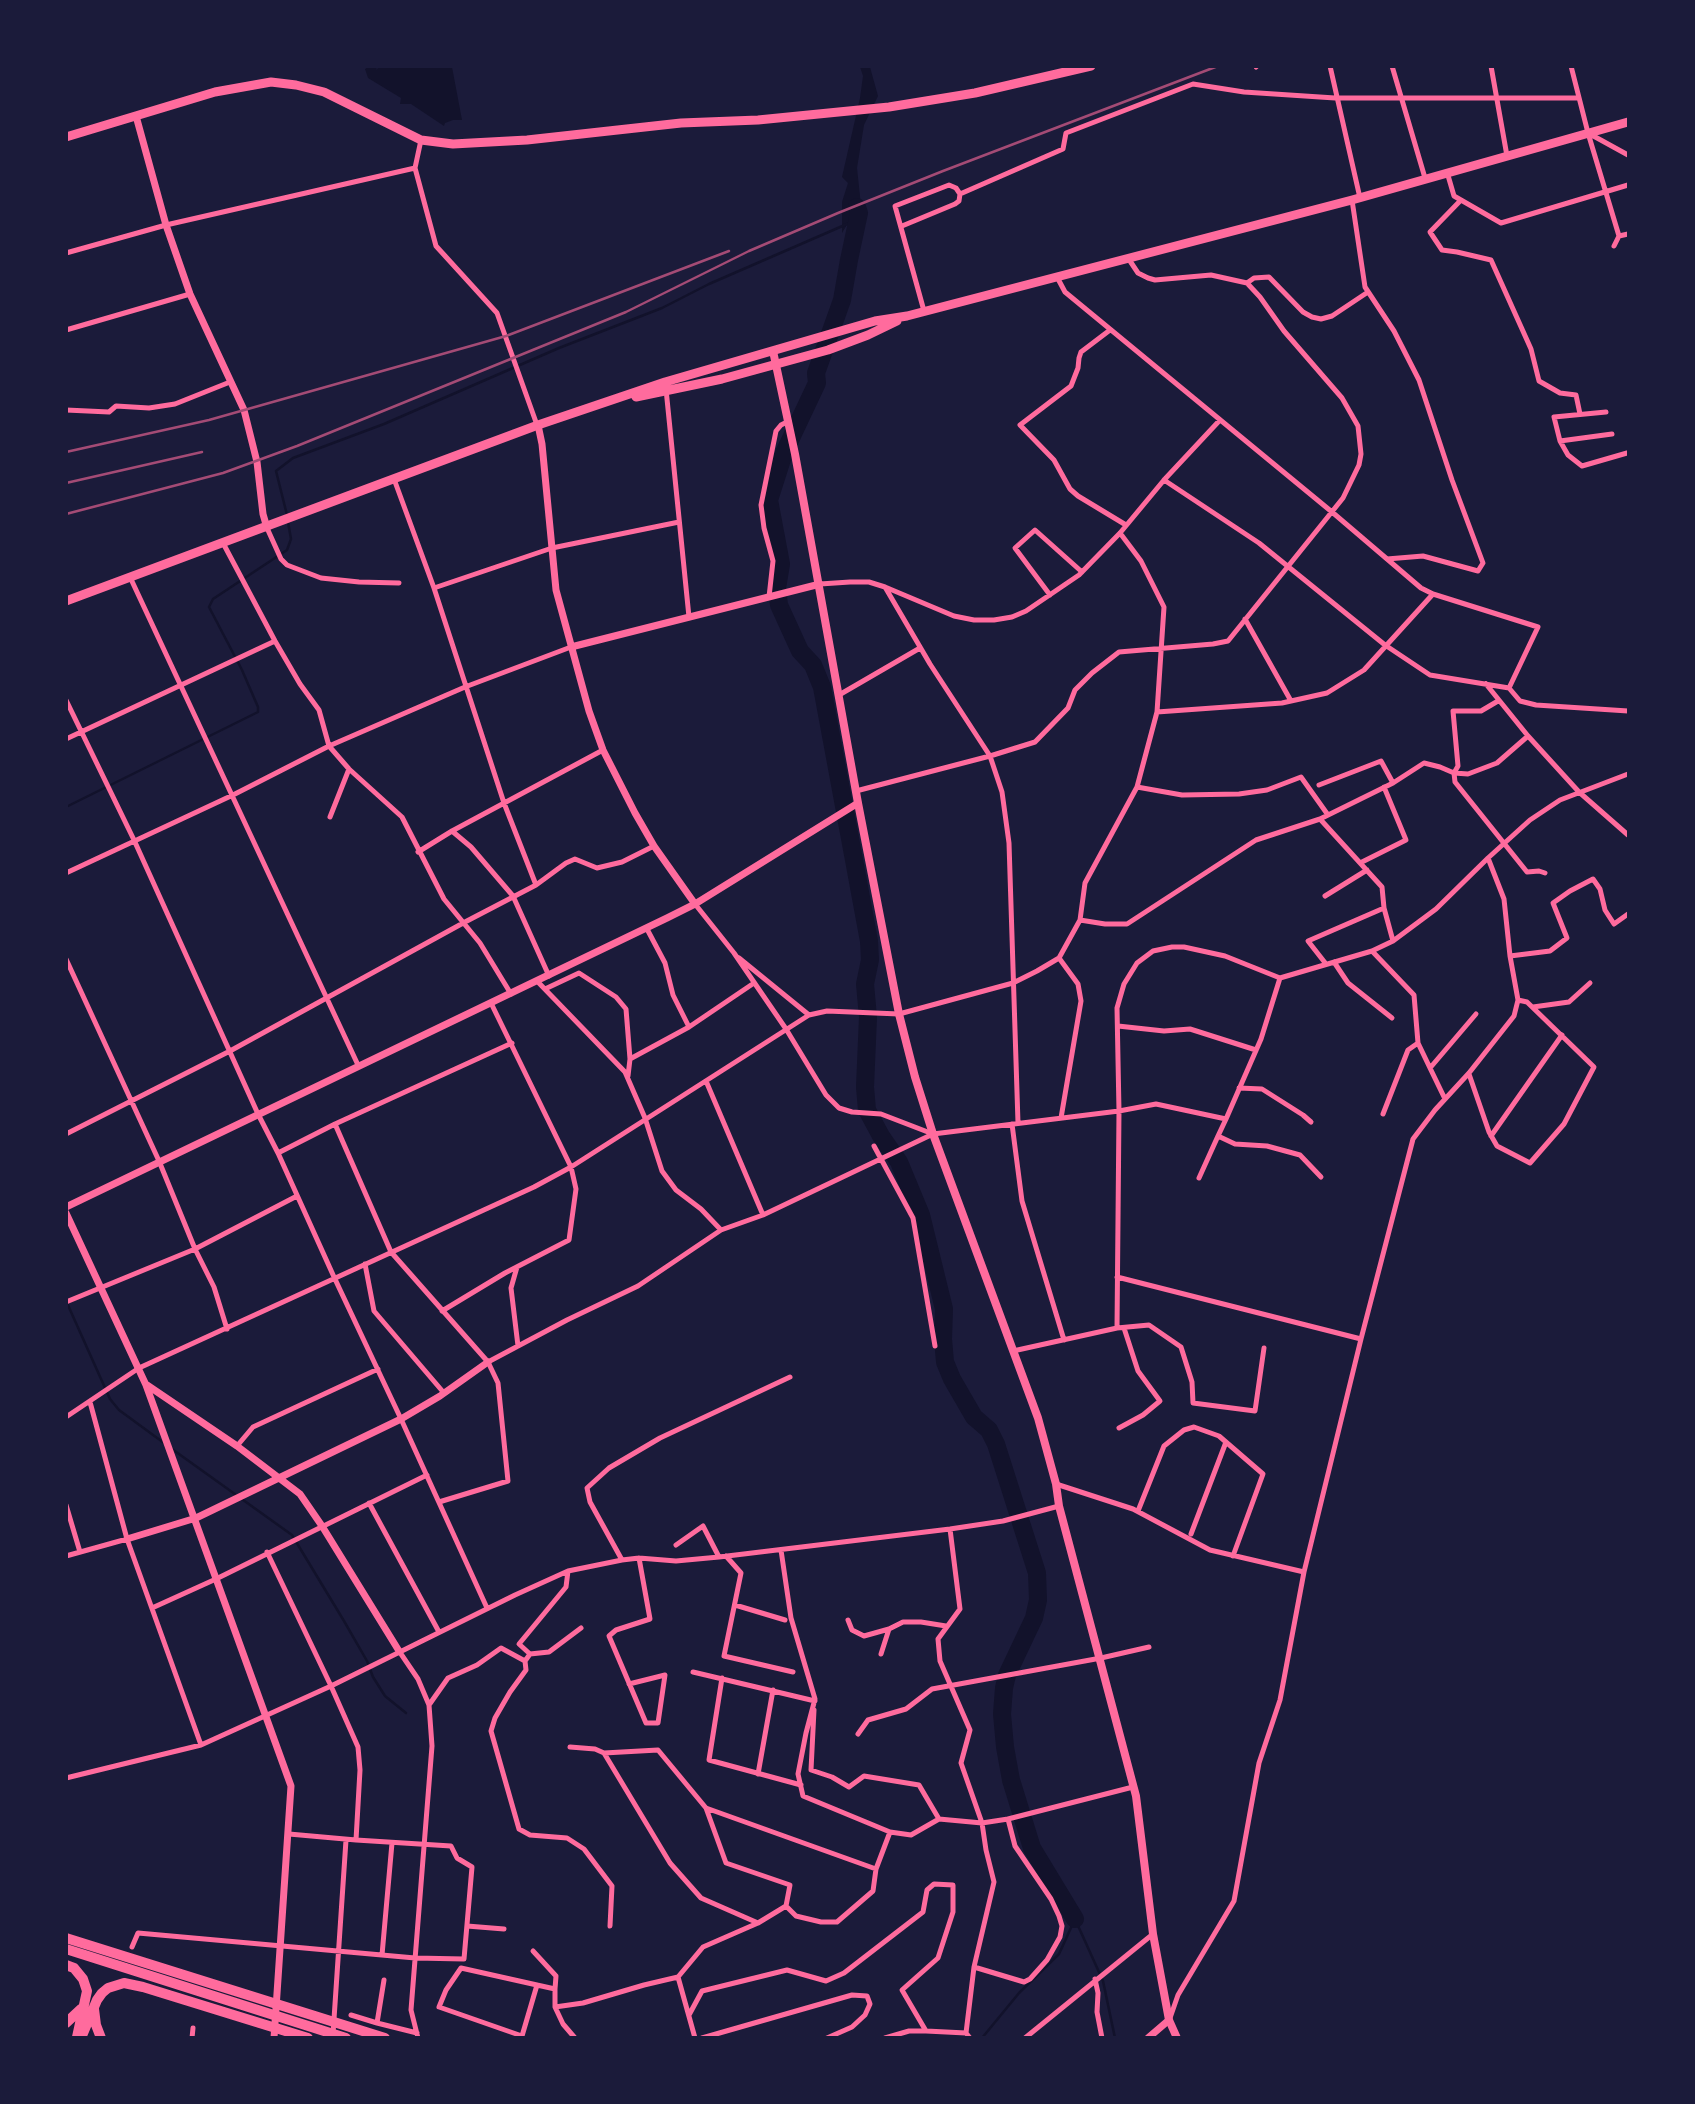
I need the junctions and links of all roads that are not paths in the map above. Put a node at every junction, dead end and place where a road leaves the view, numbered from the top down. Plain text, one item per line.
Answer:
1 (1091, 66) edge
2 (1330, 66) edge
3 (1392, 66) edge
4 (1491, 66) edge
5 (1571, 66) edge
6 (1495, 97) junction
7 (1335, 98) junction
8 (1580, 98) junction
9 (1400, 100) junction
10 (136, 116) junction
11 (1629, 122) edge
12 (1588, 133) junction
13 (66, 137) edge
14 (421, 140) junction
15 (1629, 155) edge
16 (1507, 156) junction
17 (415, 168) junction
18 (1447, 172) junction
19 (1425, 178) junction
20 (1629, 185) edge
21 (1606, 191) junction
22 (960, 194) junction
23 (1356, 199) junction
24 (1461, 200) junction
25 (166, 225) junction
26 (902, 226) junction
27 (1629, 234) edge
28 (1619, 236) junction
29 (1614, 246) dead end
30 (66, 253) edge
31 (1128, 258) junction
32 (1057, 277) junction
33 (1247, 283) junction
34 (1368, 292) junction
35 (190, 294) junction
36 (924, 311) junction
37 (907, 316) junction
38 (66, 330) edge
39 (1110, 330) junction
40 (774, 351) junction
41 (777, 364) junction
42 (230, 382) junction
43 (666, 387) junction
44 (66, 410) edge
45 (1606, 412) dead end
46 (1580, 415) junction
47 (1220, 420) junction
48 (789, 421) junction
49 (538, 425) junction
50 (1612, 434) dead end
51 (1560, 441) junction
52 (1627, 453) edge
53 (394, 478) junction
54 (1164, 480) junction
55 (1332, 512) junction
56 (679, 522) junction
57 (1126, 525) junction
58 (267, 527) junction
59 (1120, 533) junction
60 (223, 543) junction
61 (552, 548) junction
62 (1387, 559) junction
63 (1288, 567) junction
64 (1082, 572) junction
65 (130, 577) junction
66 (399, 583) dead end
67 (820, 584) junction
68 (885, 587) junction
69 (434, 588) junction
70 (1433, 594) junction
71 (1050, 595) junction
72 (770, 596) junction
73 (66, 601) edge
74 (690, 617) junction
75 (1245, 619) junction
76 (275, 641) junction
77 (1385, 645) junction
78 (571, 647) junction
79 (920, 648) junction
80 (1160, 649) junction
81 (1486, 684) junction
82 (182, 685) junction
83 (465, 687) junction
84 (1508, 688) junction
85 (839, 695) junction
86 (66, 700) edge
87 (1292, 701) junction
88 (1498, 701) junction
89 (1629, 711) edge
90 (1157, 712) junction
91 (82, 732) junction
92 (1528, 736) junction
93 (66, 739) edge
94 (329, 746) junction
95 (603, 750) junction
96 (990, 756) junction
97 (349, 769) junction
98 (1454, 773) junction
99 (1629, 774) edge
100 (1393, 783) junction
101 (1319, 785) dead end
102 (1137, 787) junction
103 (1384, 787) junction
104 (856, 791) junction
105 (1579, 792) junction
106 (233, 795) junction
107 (504, 803) junction
108 (858, 803) junction
109 (1328, 815) junction
110 (330, 817) dead end
111 (1320, 819) junction
112 (452, 831) junction
113 (1629, 835) edge
114 (134, 841) junction
115 (1504, 843) junction
116 (654, 846) junction
117 (418, 852) junction
118 (1488, 858) junction
119 (1360, 863) junction
120 (1367, 870) junction
121 (66, 873) edge
122 (1545, 873) dead end
123 (536, 885) junction
124 (513, 896) junction
125 (1325, 896) dead end
126 (695, 904) junction
127 (1384, 908) junction
128 (1629, 915) edge
129 (1080, 920) junction
130 (465, 922) junction
131 (647, 929) junction
132 (1393, 941) junction
133 (1372, 951) junction
134 (734, 953) junction
135 (1510, 956) junction
136 (1059, 958) junction
137 (66, 959) edge
138 (1334, 962) junction
139 (1326, 964) junction
140 (549, 976) junction
141 (1280, 978) junction
142 (537, 981) junction
143 (754, 983) junction
144 (1013, 983) junction
145 (1590, 983) dead end
146 (545, 989) junction
147 (511, 994) junction
148 (327, 997) junction
149 (1518, 1000) junction
150 (491, 1003) junction
151 (1533, 1007) junction
152 (808, 1014) junction
153 (899, 1014) junction
154 (1476, 1014) dead end
155 (1392, 1018) dead end
156 (1118, 1026) junction
157 (690, 1027) junction
158 (786, 1029) junction
159 (1562, 1035) junction
160 (512, 1043) junction
161 (1418, 1044) junction
162 (1256, 1050) junction
163 (230, 1051) junction
164 (630, 1059) junction
165 (358, 1065) junction
166 (1430, 1068) junction
167 (1469, 1073) junction
168 (628, 1079) junction
169 (706, 1081) junction
170 (1240, 1088) junction
171 (1445, 1099) junction
172 (132, 1101) junction
173 (1119, 1111) junction
174 (258, 1114) junction
175 (1384, 1114) dead end
176 (645, 1118) junction
177 (1061, 1118) junction
178 (1226, 1119) junction
179 (1311, 1122) dead end
180 (1015, 1123) junction
181 (335, 1124) junction
182 (66, 1134) edge
183 (933, 1134) junction
184 (1218, 1136) junction
185 (1491, 1136) junction
186 (874, 1146) dead end
187 (278, 1153) junction
188 (881, 1158) junction
189 (159, 1161) junction
190 (571, 1167) junction
191 (1321, 1177) dead end
192 (1199, 1178) dead end
193 (298, 1196) junction
194 (66, 1207) edge
195 (66, 1213) edge
196 (763, 1215) junction
197 (721, 1230) junction
198 (195, 1249) junction
199 (391, 1252) junction
200 (365, 1264) junction
201 (517, 1267) junction
202 (334, 1277) junction
203 (1117, 1277) junction
204 (101, 1287) junction
205 (66, 1302) edge
206 (442, 1311) junction
207 (1120, 1328) junction
208 (227, 1329) junction
209 (1361, 1339) junction
210 (1064, 1340) junction
211 (518, 1346) junction
212 (935, 1346) dead end
213 (1264, 1348) dead end
214 (1013, 1351) junction
215 (488, 1362) junction
216 (139, 1368) junction
217 (377, 1368) junction
218 (790, 1377) dead end
219 (146, 1385) junction
220 (444, 1393) junction
221 (90, 1402) junction
222 (66, 1417) edge
223 (401, 1419) junction
224 (1119, 1428) dead end
225 (1226, 1442) junction
226 (237, 1446) junction
227 (427, 1475) junction
228 (278, 1477) junction
229 (1056, 1484) junction
230 (439, 1502) junction
231 (369, 1503) junction
232 (66, 1505) edge
233 (1059, 1506) junction
234 (1138, 1511) junction
235 (195, 1518) junction
236 (322, 1525) junction
237 (950, 1529) junction
238 (1191, 1534) dead end
239 (127, 1539) junction
240 (676, 1545) dead end
241 (781, 1550) junction
242 (80, 1552) junction
243 (267, 1552) junction
244 (66, 1556) edge
245 (1233, 1556) junction
246 (722, 1557) junction
247 (639, 1558) junction
248 (622, 1560) junction
249 (568, 1571) junction
250 (1304, 1572) junction
251 (216, 1579) junction
252 (735, 1605) junction
253 (152, 1608) junction
254 (487, 1608) junction
255 (785, 1620) dead end
256 (848, 1620) dead end
257 (946, 1626) junction
258 (581, 1628) dead end
259 (889, 1629) junction
260 (439, 1632) junction
261 (1149, 1647) dead end
262 (399, 1651) junction
263 (530, 1654) junction
264 (881, 1654) dead end
265 (1101, 1658) junction
266 (525, 1661) junction
267 (693, 1672) dead end
268 (793, 1672) dead end
269 (722, 1678) junction
270 (629, 1684) junction
271 (952, 1685) junction
272 (331, 1686) junction
273 (774, 1690) junction
274 (815, 1699) junction
275 (429, 1705) junction
276 (265, 1716) junction
277 (858, 1734) dead end
278 (201, 1745) junction
279 (570, 1747) dead end
280 (604, 1754) junction
281 (758, 1774) junction
282 (66, 1778) edge
283 (801, 1785) junction
284 (1133, 1787) junction
285 (706, 1808) junction
286 (939, 1819) junction
287 (1008, 1819) junction
288 (982, 1823) junction
289 (890, 1832) junction
290 (289, 1834) junction
291 (346, 1840) junction
292 (356, 1840) junction
293 (392, 1843) junction
294 (425, 1845) junction
295 (876, 1869) junction
296 (786, 1906) junction
297 (758, 1923) junction
298 (467, 1926) junction
299 (610, 1926) dead end
300 (504, 1928) dead end
301 (1153, 1934) junction
302 (66, 1935) edge
303 (280, 1945) junction
304 (132, 1947) dead end
305 (66, 1949) edge
306 (340, 1951) junction
307 (533, 1951) dead end
308 (382, 1955) junction
309 (415, 1958) junction
310 (66, 1965) edge
311 (974, 1967) junction
312 (678, 1977) junction
313 (1095, 1979) junction
314 (384, 1980) dead end
315 (537, 1985) junction
316 (555, 1989) junction
317 (89, 2006) junction
318 (555, 2007) junction
319 (351, 2015) dead end
320 (689, 2015) junction
321 (1169, 2020) junction
322 (66, 2023) edge
323 (377, 2023) junction
324 (193, 2028) dead end
325 (909, 2031) junction
326 (926, 2031) junction
327 (417, 2035) edge
328 (968, 2035) edge
329 (79, 2038) edge
330 (101, 2038) edge
331 (192, 2038) edge
332 (274, 2038) edge
333 (307, 2038) edge
334 (333, 2038) edge
335 (345, 2038) edge
336 (385, 2038) edge
337 (575, 2038) edge
338 (695, 2038) edge
339 (702, 2038) edge
340 (827, 2038) edge
341 (885, 2038) edge
342 (899, 2038) edge
343 (1026, 2038) edge
344 (1102, 2038) edge
345 (1148, 2038) edge
346 (1177, 2038) edge

1 - 14 highway
2 - 7 street
3 - 9 street
4 - 6 street
5 - 8 street
6 - 8 street
6 - 9 street
6 - 16 street
7 - 9 street
7 - 22 street
7 - 23 street
8 - 12 street
9 - 19 street
10 - 13 highway
10 - 14 highway
10 - 25 street
11 - 12 highway
12 - 15 street
12 - 16 highway
12 - 21 street
14 - 17 street
16 - 18 highway
17 - 25 street
17 - 49 street
18 - 19 highway
18 - 24 street
19 - 23 highway
20 - 21 street
21 - 24 street
21 - 28 street
22 - 26 street
22 - 26 street
23 - 31 highway
23 - 34 street
24 - 46 street
25 - 30 street
25 - 35 street
26 - 36 street
27 - 28 street
28 - 29 street
31 - 32 highway
31 - 33 street
32 - 36 highway
32 - 39 street
33 - 34 street
33 - 55 street
34 - 62 street
35 - 38 street
35 - 42 street
36 - 37 highway
37 - 40 highway
37 - 41 highway
39 - 47 street
39 - 57 street
40 - 41 main road
40 - 43 highway
41 - 43 highway
41 - 48 main road
42 - 44 street
42 - 58 street
43 - 49 highway
43 - 56 street
45 - 46 street
46 - 51 street
47 - 54 street
47 - 55 street
48 - 67 main road
48 - 72 street
49 - 53 highway
49 - 61 street
50 - 51 street
51 - 52 street
53 - 58 highway
53 - 69 street
54 - 57 street
54 - 63 street
55 - 62 street
55 - 63 street
56 - 61 street
56 - 74 street
57 - 59 street
58 - 60 highway
58 - 66 street
59 - 64 street
59 - 80 street
60 - 65 highway
60 - 76 street
61 - 69 street
61 - 78 street
62 - 70 street
63 - 75 street
63 - 77 street
64 - 71 street
64 - 71 street
65 - 73 highway
65 - 82 street
67 - 68 street
67 - 72 street
67 - 85 main road
68 - 71 street
68 - 79 street
69 - 83 street
70 - 77 street
70 - 84 street
72 - 74 street
74 - 78 street
75 - 80 street
75 - 87 street
76 - 82 street
76 - 94 street
77 - 81 street
77 - 87 street
78 - 83 street
78 - 95 street
79 - 85 street
79 - 96 street
80 - 90 street
80 - 96 street
81 - 84 street
81 - 88 street
82 - 91 street
82 - 106 street
83 - 94 street
83 - 107 street
84 - 89 street
85 - 104 main road
86 - 91 street
87 - 90 street
88 - 92 street
88 - 98 street
90 - 102 street
91 - 93 street
91 - 114 street
92 - 98 street
92 - 105 street
94 - 97 street
94 - 106 street
95 - 107 street
95 - 116 street
96 - 104 street
96 - 144 street
97 - 110 street
97 - 117 street
98 - 100 street
98 - 115 street
99 - 105 street
100 - 101 street
100 - 103 street
102 - 109 street
102 - 129 street
103 - 109 street
103 - 119 street
104 - 108 main road
105 - 113 street
105 - 115 street
106 - 114 street
106 - 148 street
107 - 112 street
107 - 123 street
108 - 126 street
108 - 153 main road
109 - 111 street
111 - 119 street
111 - 129 street
112 - 117 street
112 - 124 street
114 - 121 street
114 - 163 street
115 - 118 street
115 - 122 street
116 - 123 street
116 - 126 street
117 - 130 street
118 - 132 street
118 - 135 street
119 - 120 street
120 - 125 street
120 - 127 street
123 - 124 street
124 - 130 street
124 - 140 street
126 - 131 street
126 - 134 street
127 - 132 street
127 - 139 street
128 - 135 street
129 - 136 street
130 - 147 street
130 - 148 street
131 - 140 street
131 - 157 street
132 - 133 street
133 - 138 street
133 - 161 street
134 - 143 street
134 - 152 street
135 - 149 street
136 - 144 street
136 - 177 street
137 - 172 street
138 - 139 street
138 - 155 street
139 - 141 street
140 - 142 street
141 - 156 street
141 - 162 street
142 - 146 street
142 - 147 street
143 - 157 street
143 - 158 street
144 - 153 street
144 - 180 street
145 - 151 street
146 - 164 street
146 - 168 street
147 - 150 street
148 - 163 street
148 - 165 street
149 - 151 street
149 - 167 street
150 - 160 street
150 - 165 street
151 - 159 street
152 - 153 street
152 - 158 street
153 - 183 main road
154 - 166 street
156 - 162 street
156 - 173 street
157 - 164 street
158 - 169 street
158 - 183 street
159 - 185 street
159 - 185 street
160 - 181 street
160 - 190 street
161 - 166 street
161 - 175 street
162 - 170 street
163 - 172 street
163 - 174 street
164 - 168 street
165 - 174 street
166 - 171 street
167 - 171 street
167 - 185 street
168 - 176 street
169 - 176 street
169 - 196 street
170 - 178 street
170 - 179 street
171 - 209 street
172 - 182 street
172 - 189 street
173 - 177 street
173 - 178 street
173 - 203 street
174 - 187 street
174 - 189 street
176 - 190 street
176 - 197 street
177 - 180 street
178 - 184 street
180 - 183 street
180 - 210 street
181 - 187 street
181 - 199 street
183 - 188 street
183 - 214 main road
184 - 191 street
184 - 192 street
186 - 188 street
187 - 193 street
188 - 196 street
188 - 212 street
189 - 194 street
189 - 198 street
190 - 199 street
190 - 201 street
193 - 198 street
193 - 202 street
195 - 204 street
196 - 197 street
197 - 211 street
198 - 204 street
198 - 208 street
199 - 200 street
199 - 206 street
200 - 202 street
200 - 220 street
201 - 206 street
201 - 211 street
202 - 208 street
202 - 217 street
203 - 207 street
203 - 209 street
204 - 205 street
204 - 216 street
206 - 215 street
207 - 210 street
207 - 213 street
207 - 224 street
208 - 216 street
209 - 250 street
210 - 214 street
211 - 215 street
214 - 229 main road
215 - 220 street
215 - 230 street
216 - 219 street
216 - 221 street
217 - 223 street
217 - 226 street
218 - 248 street
219 - 226 street
219 - 235 street
220 - 223 street
221 - 222 street
221 - 239 street
223 - 227 street
223 - 228 street
225 - 234 street
225 - 238 street
225 - 245 street
226 - 228 street
227 - 230 street
227 - 231 street
228 - 235 street
228 - 236 street
229 - 233 main road
229 - 234 street
230 - 254 street
231 - 236 street
231 - 260 street
232 - 242 street
233 - 237 street
233 - 265 main road
234 - 245 street
235 - 239 street
235 - 251 street
236 - 243 street
236 - 262 street
237 - 241 street
237 - 257 street
239 - 242 street
239 - 253 street
240 - 246 street
241 - 246 street
241 - 274 street
242 - 244 street
243 - 251 street
243 - 272 street
245 - 250 street
246 - 247 street
246 - 252 street
247 - 248 street
247 - 270 street
248 - 249 street
249 - 254 street
249 - 263 street
250 - 321 street
251 - 253 street
251 - 276 street
252 - 255 street
252 - 268 street
253 - 278 street
254 - 260 street
256 - 259 street
257 - 259 street
257 - 271 street
258 - 263 street
259 - 264 street
260 - 262 street
261 - 265 street
262 - 272 street
262 - 275 street
263 - 266 street
265 - 271 street
265 - 284 main road
266 - 275 street
266 - 299 street
267 - 269 street
269 - 273 street
269 - 281 street
270 - 270 street
271 - 277 street
271 - 288 street
272 - 276 street
272 - 292 street
273 - 274 street
273 - 281 street
274 - 283 street
274 - 286 street
275 - 294 street
276 - 278 street
276 - 290 street
278 - 282 street
279 - 280 street
280 - 285 street
280 - 297 street
281 - 283 street
283 - 289 street
284 - 287 street
284 - 301 main road
285 - 295 street
285 - 296 street
286 - 288 street
286 - 289 street
287 - 288 street
287 - 311 street
288 - 311 street
289 - 295 street
290 - 291 street
290 - 303 street
291 - 292 street
291 - 306 street
292 - 293 street
293 - 294 street
293 - 308 street
294 - 298 street
294 - 309 street
295 - 296 street
296 - 297 street
297 - 312 street
298 - 300 street
298 - 309 street
301 - 313 street
301 - 321 main road
302 - 336 highway
303 - 304 street
303 - 306 street
303 - 332 street
305 - 335 highway
306 - 308 street
306 - 334 street
307 - 316 street
308 - 309 street
309 - 327 street
310 - 317 highway
311 - 328 street
312 - 318 street
312 - 320 street
313 - 343 street
313 - 344 street
314 - 323 street
315 - 315 street
315 - 316 street
316 - 318 street
317 - 322 highway
317 - 329 highway
317 - 330 highway
317 - 333 highway
318 - 337 street
319 - 323 street
320 - 326 street
320 - 338 street
321 - 345 street
321 - 346 main road
323 - 327 street
324 - 331 street
325 - 326 street
325 - 341 street
325 - 342 street
326 - 328 street
339 - 340 street

